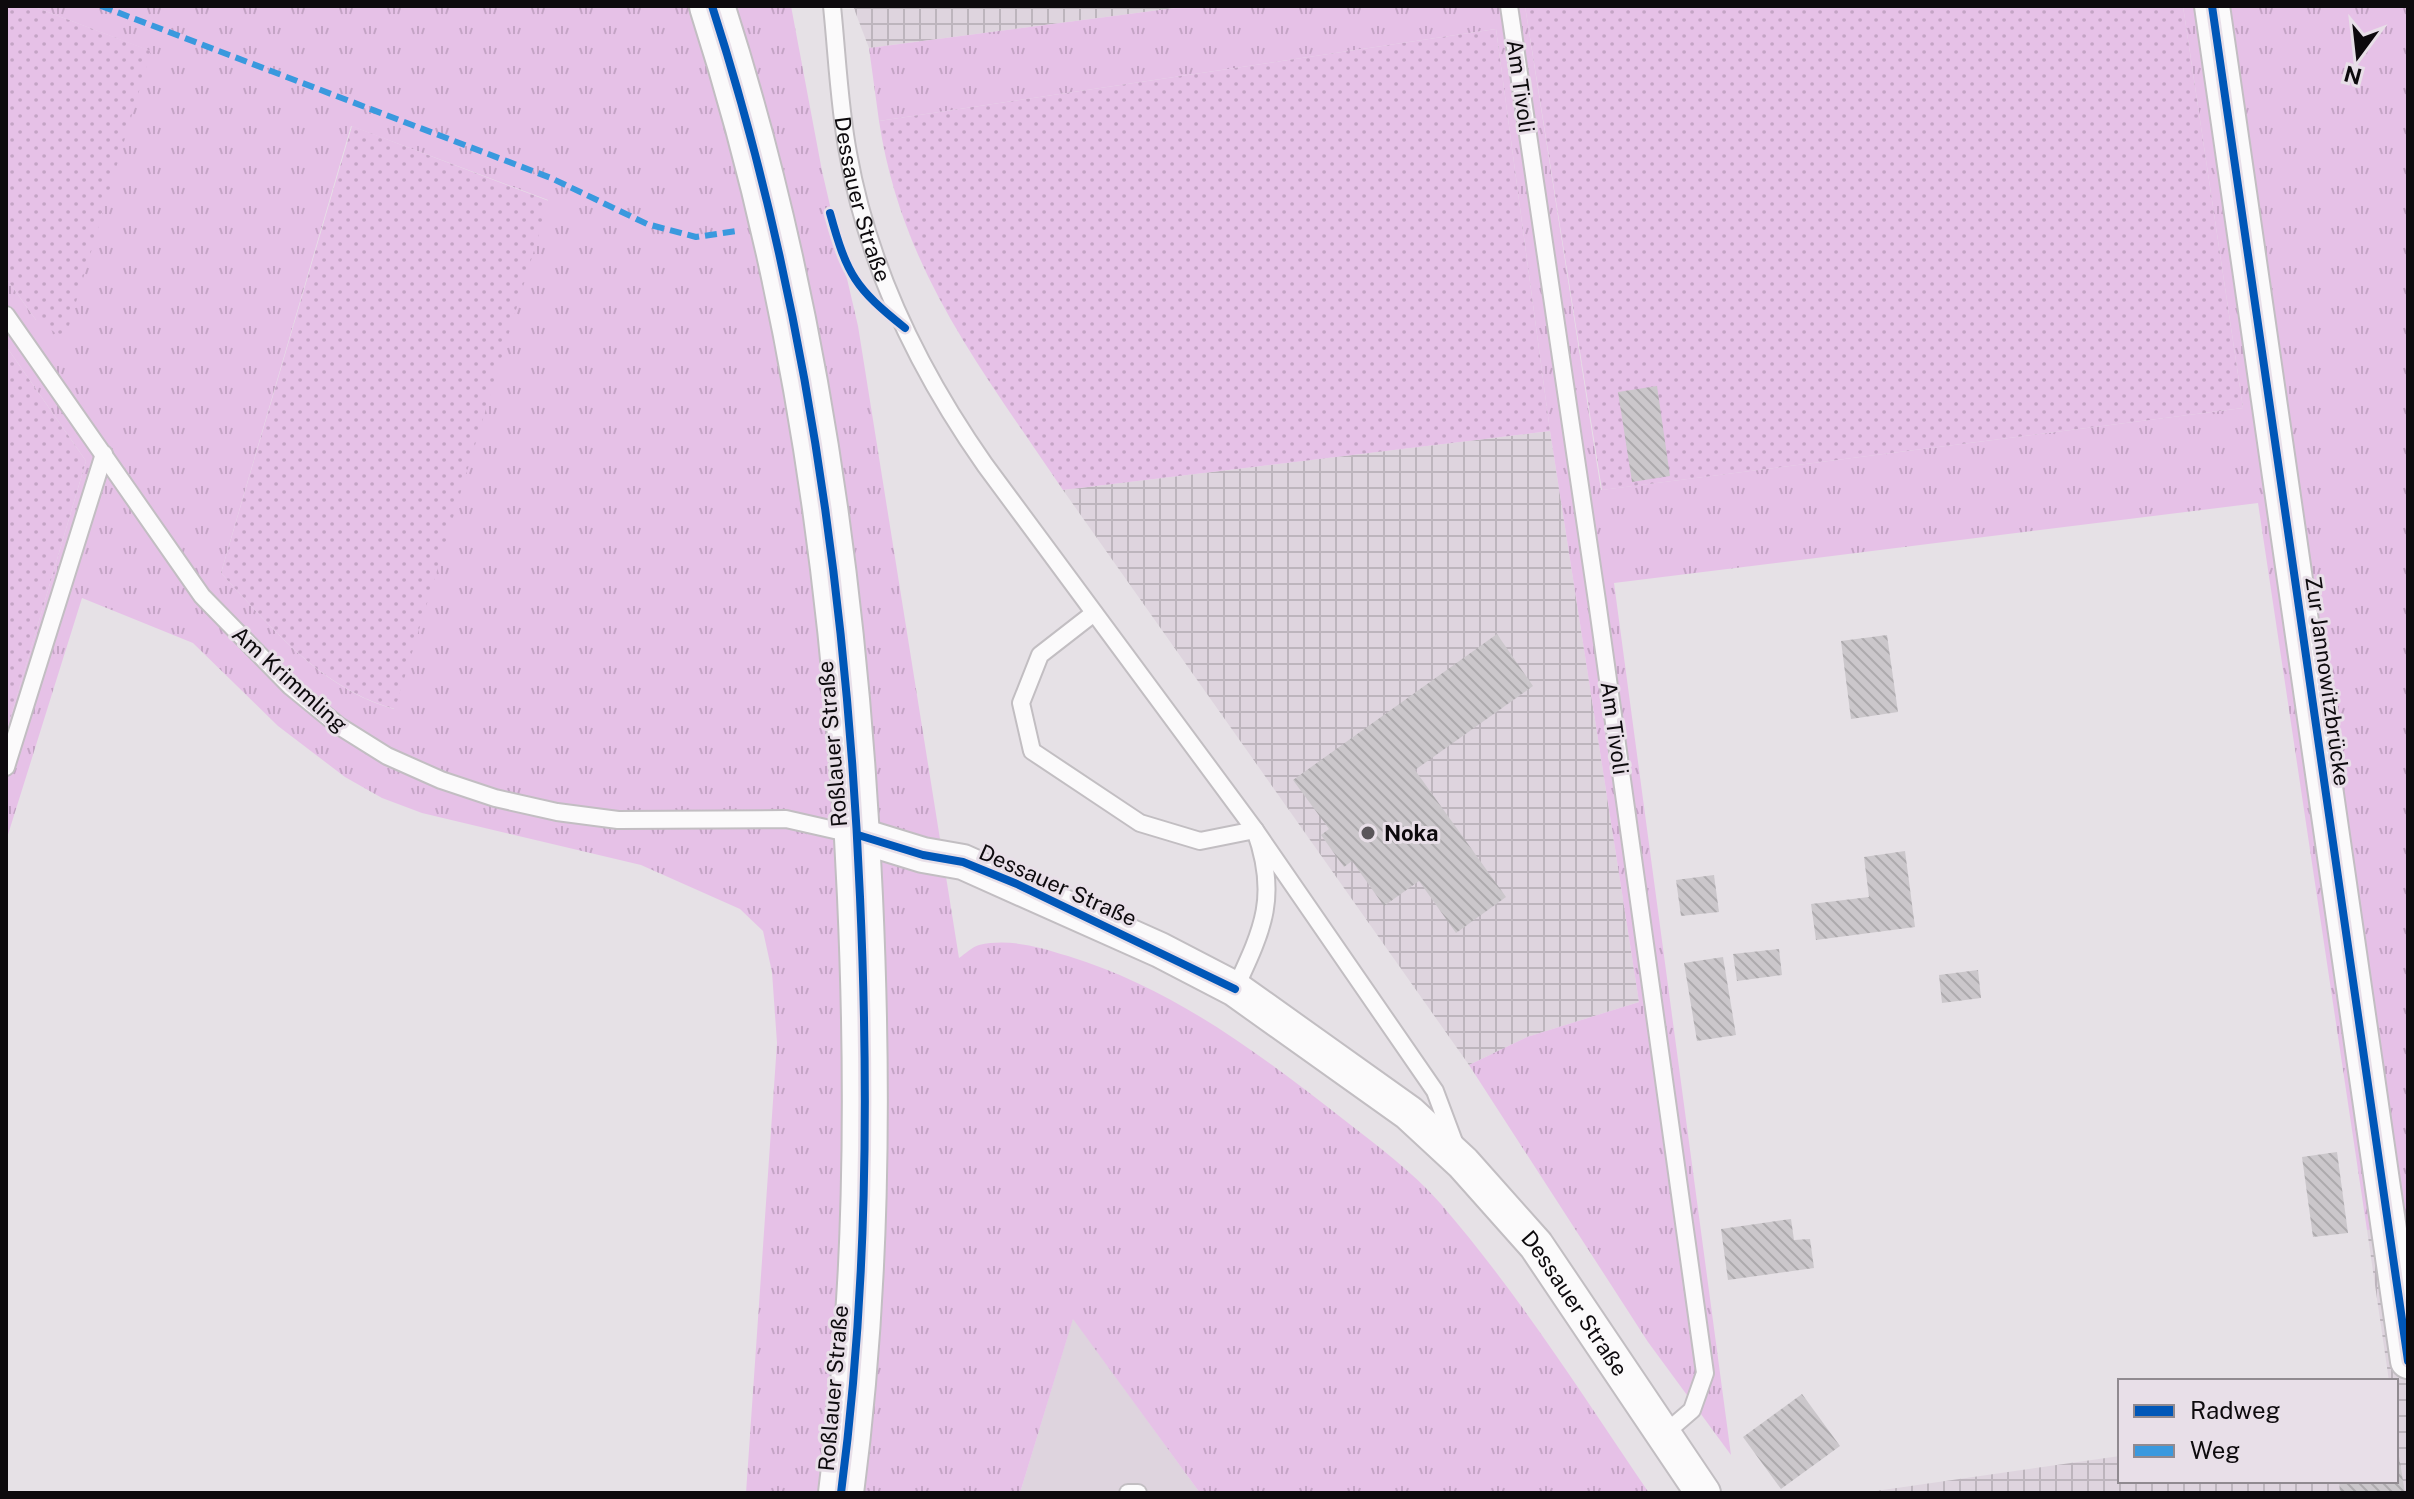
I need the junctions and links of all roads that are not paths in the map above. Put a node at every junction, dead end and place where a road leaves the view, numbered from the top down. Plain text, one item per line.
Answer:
1 (712, 6) edge
2 (832, 6) edge
3 (1509, 6) edge
4 (2212, 6) edge
5 (6, 315) edge
6 (104, 454) junction
7 (1094, 613) junction
8 (6, 767) edge
9 (1255, 830) junction
10 (858, 835) junction
11 (1235, 989) junction
12 (1463, 1163) junction
13 (2408, 1361) edge
14 (1663, 1435) junction
15 (841, 1493) edge
16 (1128, 1493) edge
17 (1138, 1493) edge
18 (1703, 1493) edge

1 - 10 main road, Roßlauer Straße
2 - 7 lane, Dessauer Straße
3 - 14 lane, Am Tivoli
4 - 13 street, Zur Jannowitzbrücke
5 - 6 lane, Am Krimmling
6 - 8 lane
6 - 10 lane, Am Krimmling
7 - 9 lane, Dessauer Straße
7 - 9 lane
9 - 11 lane, Dessauer Straße
9 - 12 lane
10 - 11 street, Dessauer Straße
10 - 15 main road, Roßlauer Straße
11 - 12 street, Dessauer Straße
12 - 14 street, Dessauer Straße
14 - 18 street, Dessauer Straße
16 - 17 lane

